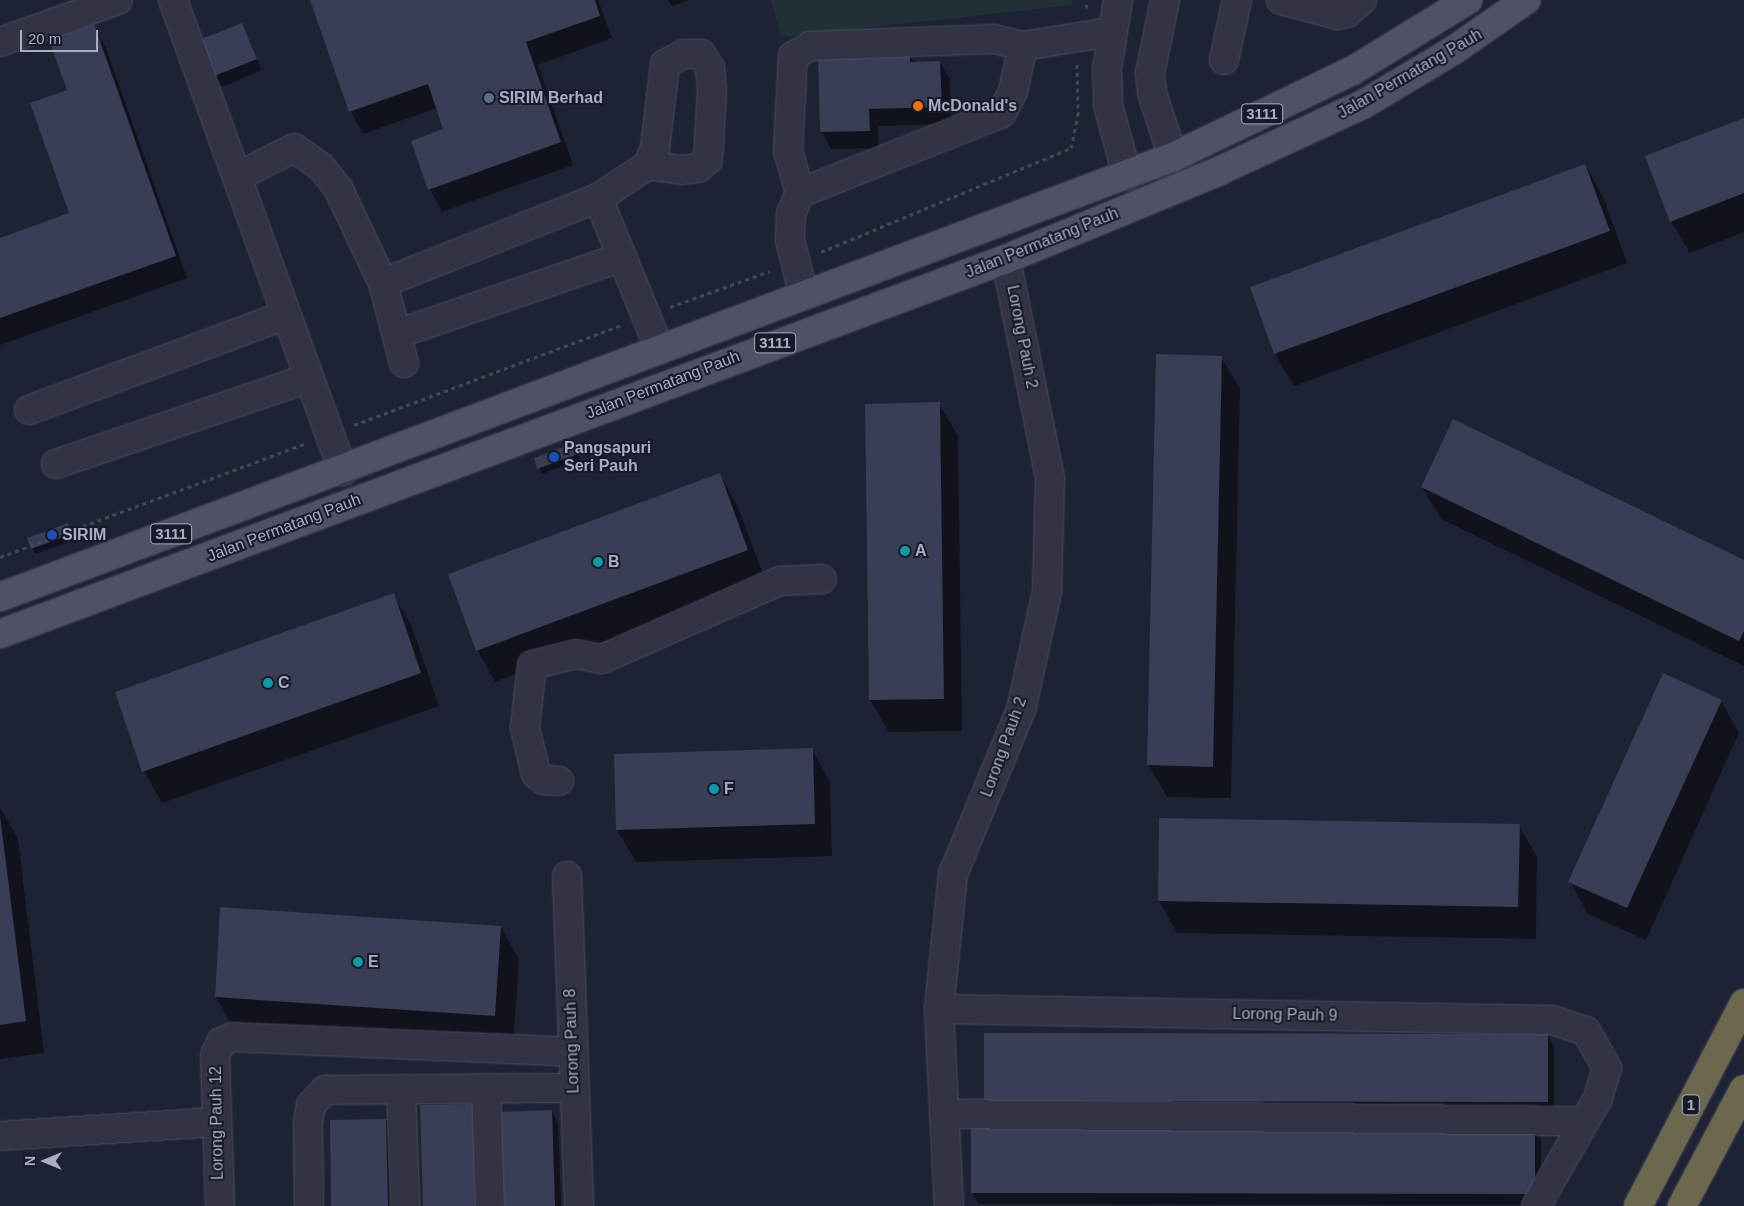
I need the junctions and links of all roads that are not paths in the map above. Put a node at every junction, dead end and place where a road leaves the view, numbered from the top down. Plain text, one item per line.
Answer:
1 (118, 0) edge
2 (173, 0) edge
3 (1118, 0) edge
4 (1165, 0) edge
5 (1237, 0) edge
6 (1281, 0) edge
7 (1362, 0) edge
8 (1468, 0) edge
9 (1526, 0) edge
10 (1110, 32) junction
11 (0, 42) edge
12 (1023, 46) junction
13 (1224, 60) dead end
14 (1173, 157) junction
15 (648, 165) dead end
16 (1127, 175) junction
17 (236, 177) junction
18 (800, 193) junction
19 (598, 198) junction
20 (622, 257) junction
21 (1006, 259) junction
22 (383, 283) junction
23 (804, 295) junction
24 (286, 314) junction
25 (397, 334) junction
26 (660, 350) junction
27 (404, 363) dead end
28 (309, 378) junction
29 (29, 410) dead end
30 (56, 464) dead end
31 (342, 471) junction
32 (822, 579) dead end
33 (0, 598) edge
34 (0, 634) edge
35 (559, 781) dead end
36 (567, 876) dead end
37 (1744, 1003) edge
38 (939, 1009) junction
39 (571, 1052) junction
40 (486, 1088) junction
41 (573, 1088) junction
42 (401, 1089) junction
43 (1744, 1089) edge
44 (944, 1114) junction
45 (1585, 1121) junction
46 (216, 1122) junction
47 (0, 1136) edge
48 (220, 1206) edge
49 (309, 1206) edge
50 (406, 1206) edge
51 (490, 1206) edge
52 (579, 1206) edge
53 (949, 1206) edge
54 (1536, 1206) edge
55 (1638, 1206) edge
56 (1682, 1206) edge

1 - 11 street
2 - 17 street
3 - 10 street
4 - 14 street
5 - 13 street
6 - 7 street
8 - 14 main road, Jalan Permatang Pauh / 3111
9 - 21 main road, Jalan Permatang Pauh / 3111
10 - 12 street
10 - 16 street
12 - 18 street
12 - 18 street
14 - 16 main road, Jalan Permatang Pauh / 3111
15 - 19 street
16 - 23 main road, Jalan Permatang Pauh / 3111
17 - 22 street
17 - 24 street
18 - 23 street
19 - 20 street
19 - 22 street
20 - 25 street
20 - 26 street
21 - 34 main road, Jalan Permatang Pauh / 3111
21 - 38 street, Lorong Pauh 2
22 - 25 street
23 - 26 main road, Jalan Permatang Pauh / 3111
24 - 28 street
24 - 29 street
25 - 27 street
26 - 31 main road, Jalan Permatang Pauh / 3111
28 - 30 street
28 - 31 street
31 - 33 main road, Jalan Permatang Pauh / 3111
32 - 35 street
36 - 39 street, Lorong Pauh 8
37 - 55 highway, 1
38 - 44 street, Lorong Pauh 2
38 - 45 street, Lorong Pauh 9
39 - 41 street, Lorong Pauh 8
39 - 46 street, Lorong Pauh 12
40 - 41 street
40 - 42 street
40 - 51 street
41 - 52 street, Lorong Pauh 8
42 - 49 street
42 - 50 street
43 - 56 highway
44 - 45 street
44 - 53 street, Lorong Pauh 2
45 - 54 street
46 - 47 street
46 - 48 street, Lorong Pauh 12

